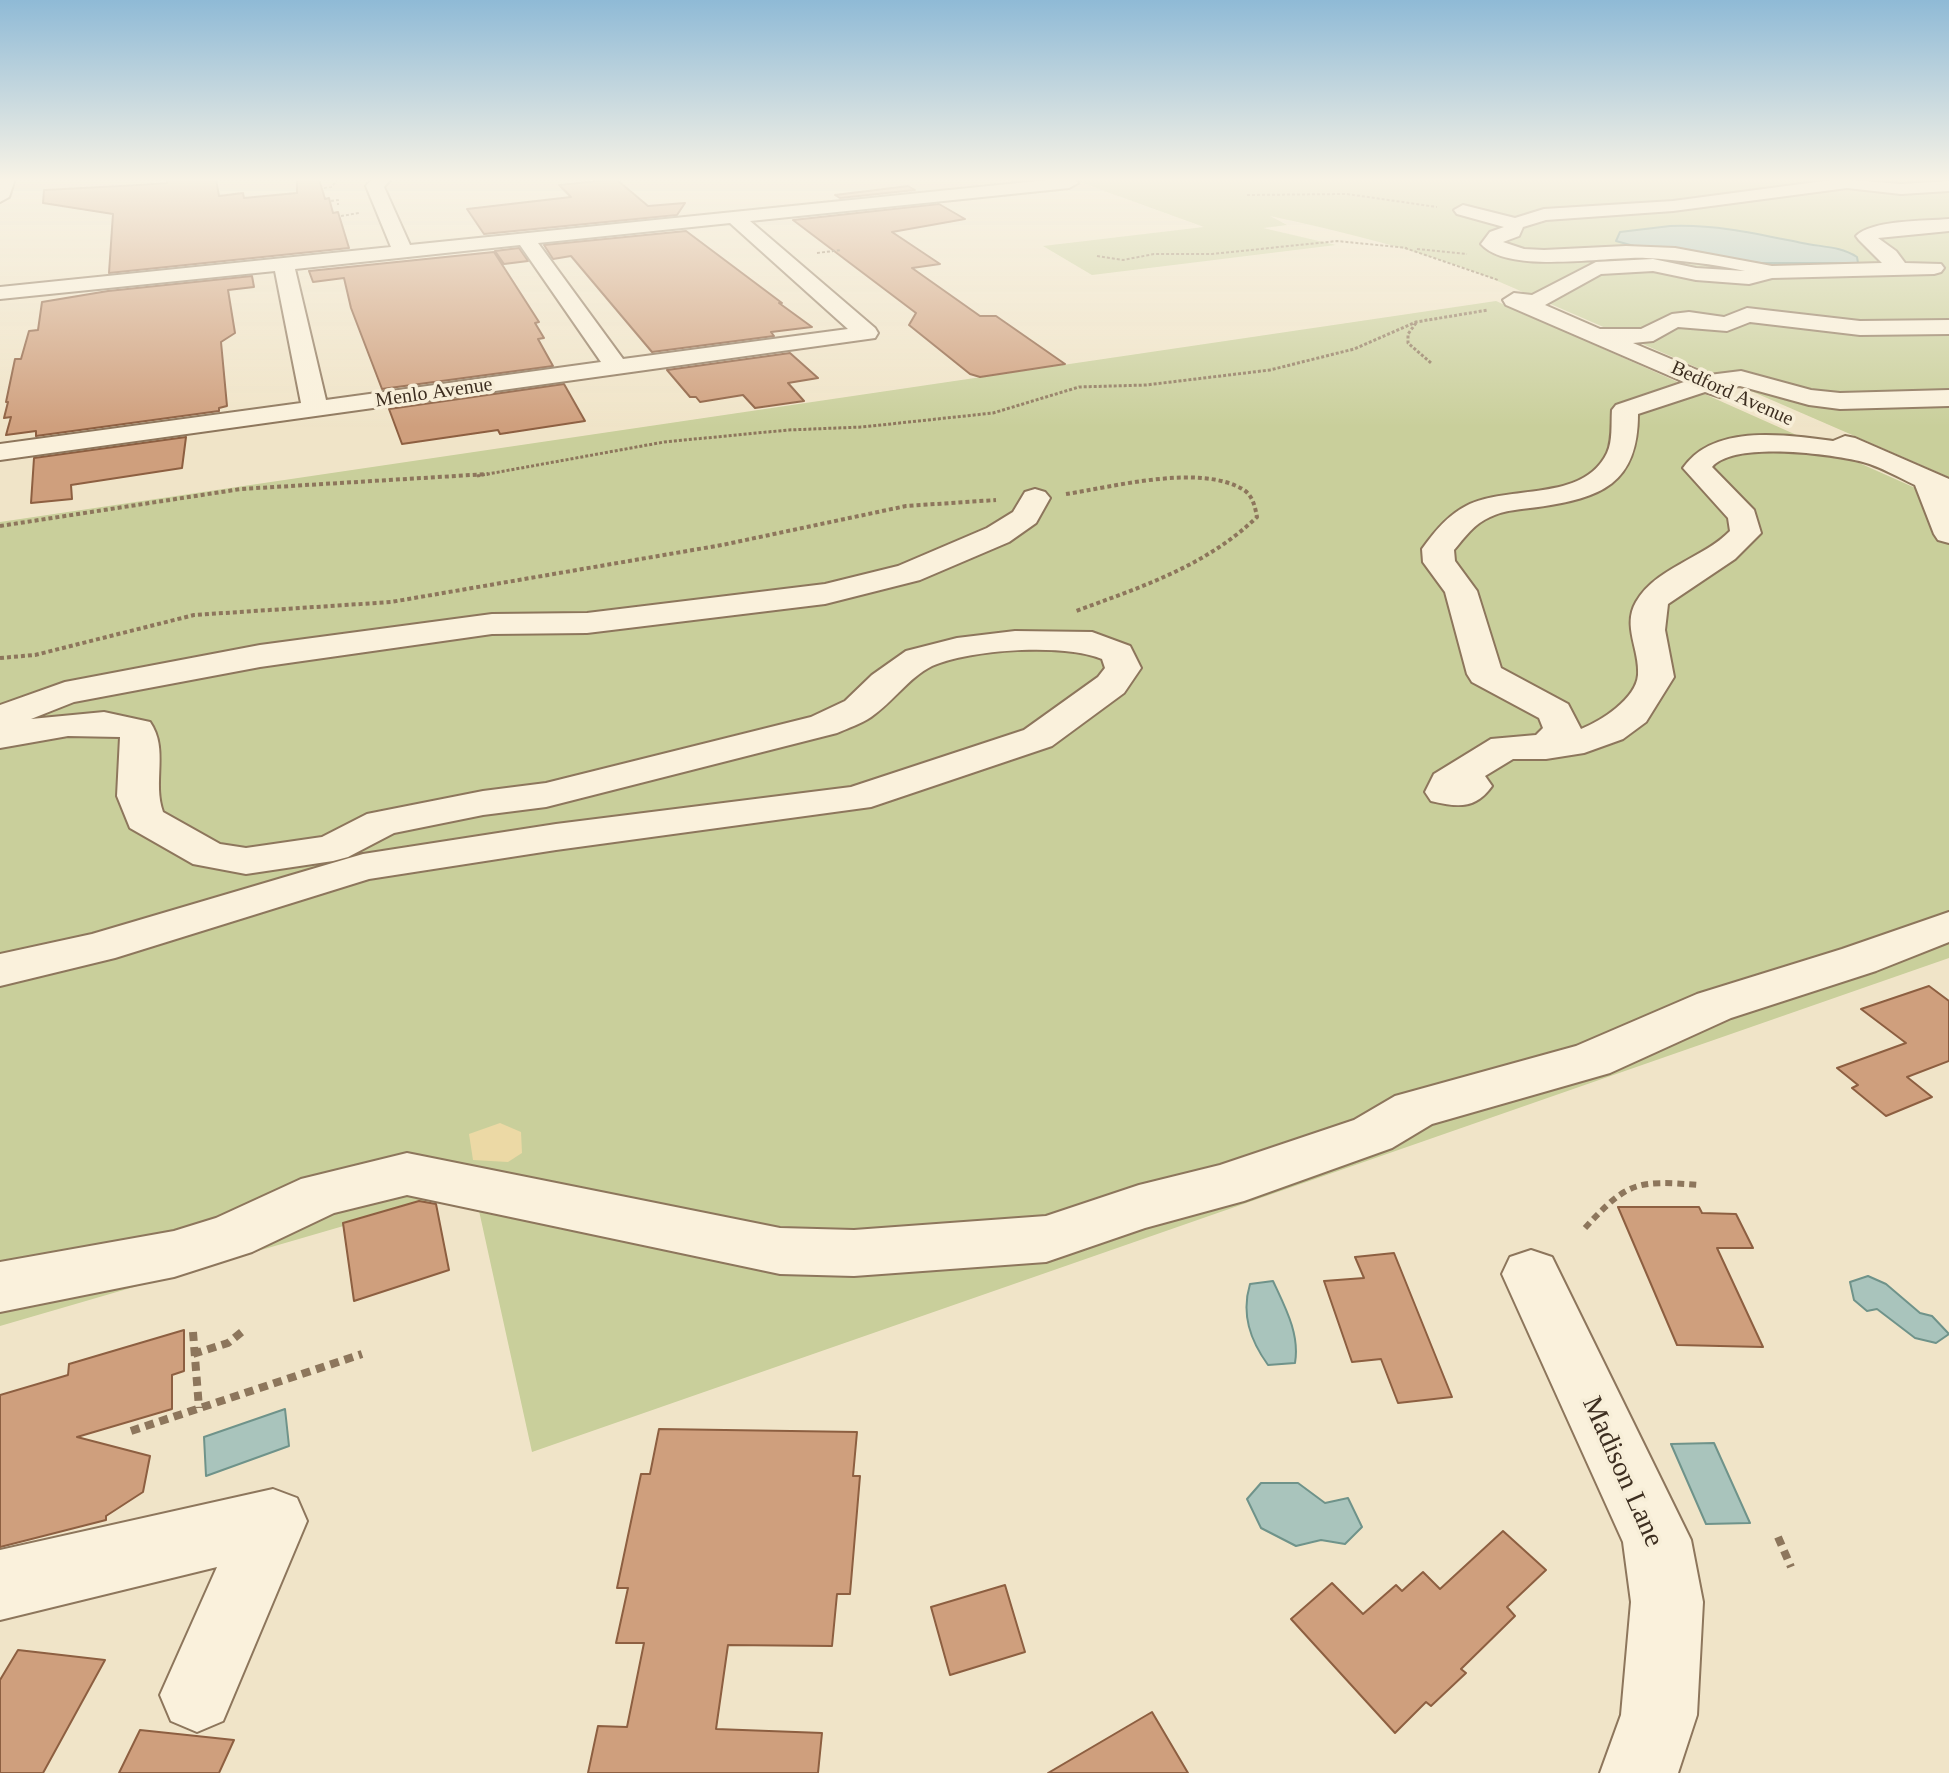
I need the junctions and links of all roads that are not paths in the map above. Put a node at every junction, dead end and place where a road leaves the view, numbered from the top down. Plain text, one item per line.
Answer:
1 (305, 262) edge
2 (541, 262) edge
3 (785, 262) edge
4 (1723, 262) edge
5 (1894, 262) edge
6 (284, 264) junction
7 (1889, 268) junction
8 (1934, 268) dead end
9 (1760, 275) junction
10 (0, 293) edge
11 (1949, 325) edge
12 (1596, 335) junction
13 (617, 368) junction
14 (1707, 383) junction
15 (1949, 398) edge
16 (1775, 399) junction
17 (315, 408) junction
18 (1799, 423) dead end
19 (0, 452) edge
20 (1870, 455) junction
21 (1938, 484) edge
22 (1035, 498) road end
23 (1949, 534) edge
24 (0, 717) edge
25 (0, 737) edge
26 (1546, 747) junction
27 (1459, 775) dead end
28 (1949, 926) edge
29 (0, 970) edge
30 (1531, 1274) dead end
31 (0, 1287) edge
32 (0, 1585) edge
33 (197, 1695) dead end
34 (1639, 1773) edge

1 - 6 street
2 - 13 street
3 - 13 street, Menlo Avenue
4 - 9 street
5 - 7 street
6 - 10 street
6 - 17 street
7 - 8 street
7 - 9 street
9 - 11 street
9 - 12 street, Bedford Avenue
11 - 12 street
12 - 14 street, Bedford Avenue
13 - 17 street, Menlo Avenue
14 - 16 street, Bedford Avenue
14 - 16 street
14 - 26 street
15 - 16 street
17 - 19 street, Menlo Avenue
18 - 20 street, Bedford Avenue
20 - 21 street, Bedford Avenue
20 - 26 street
21 - 23 street
22 - 24 street
25 - 29 street
26 - 27 street
28 - 31 street
30 - 34 street, Madison Lane
32 - 33 street

